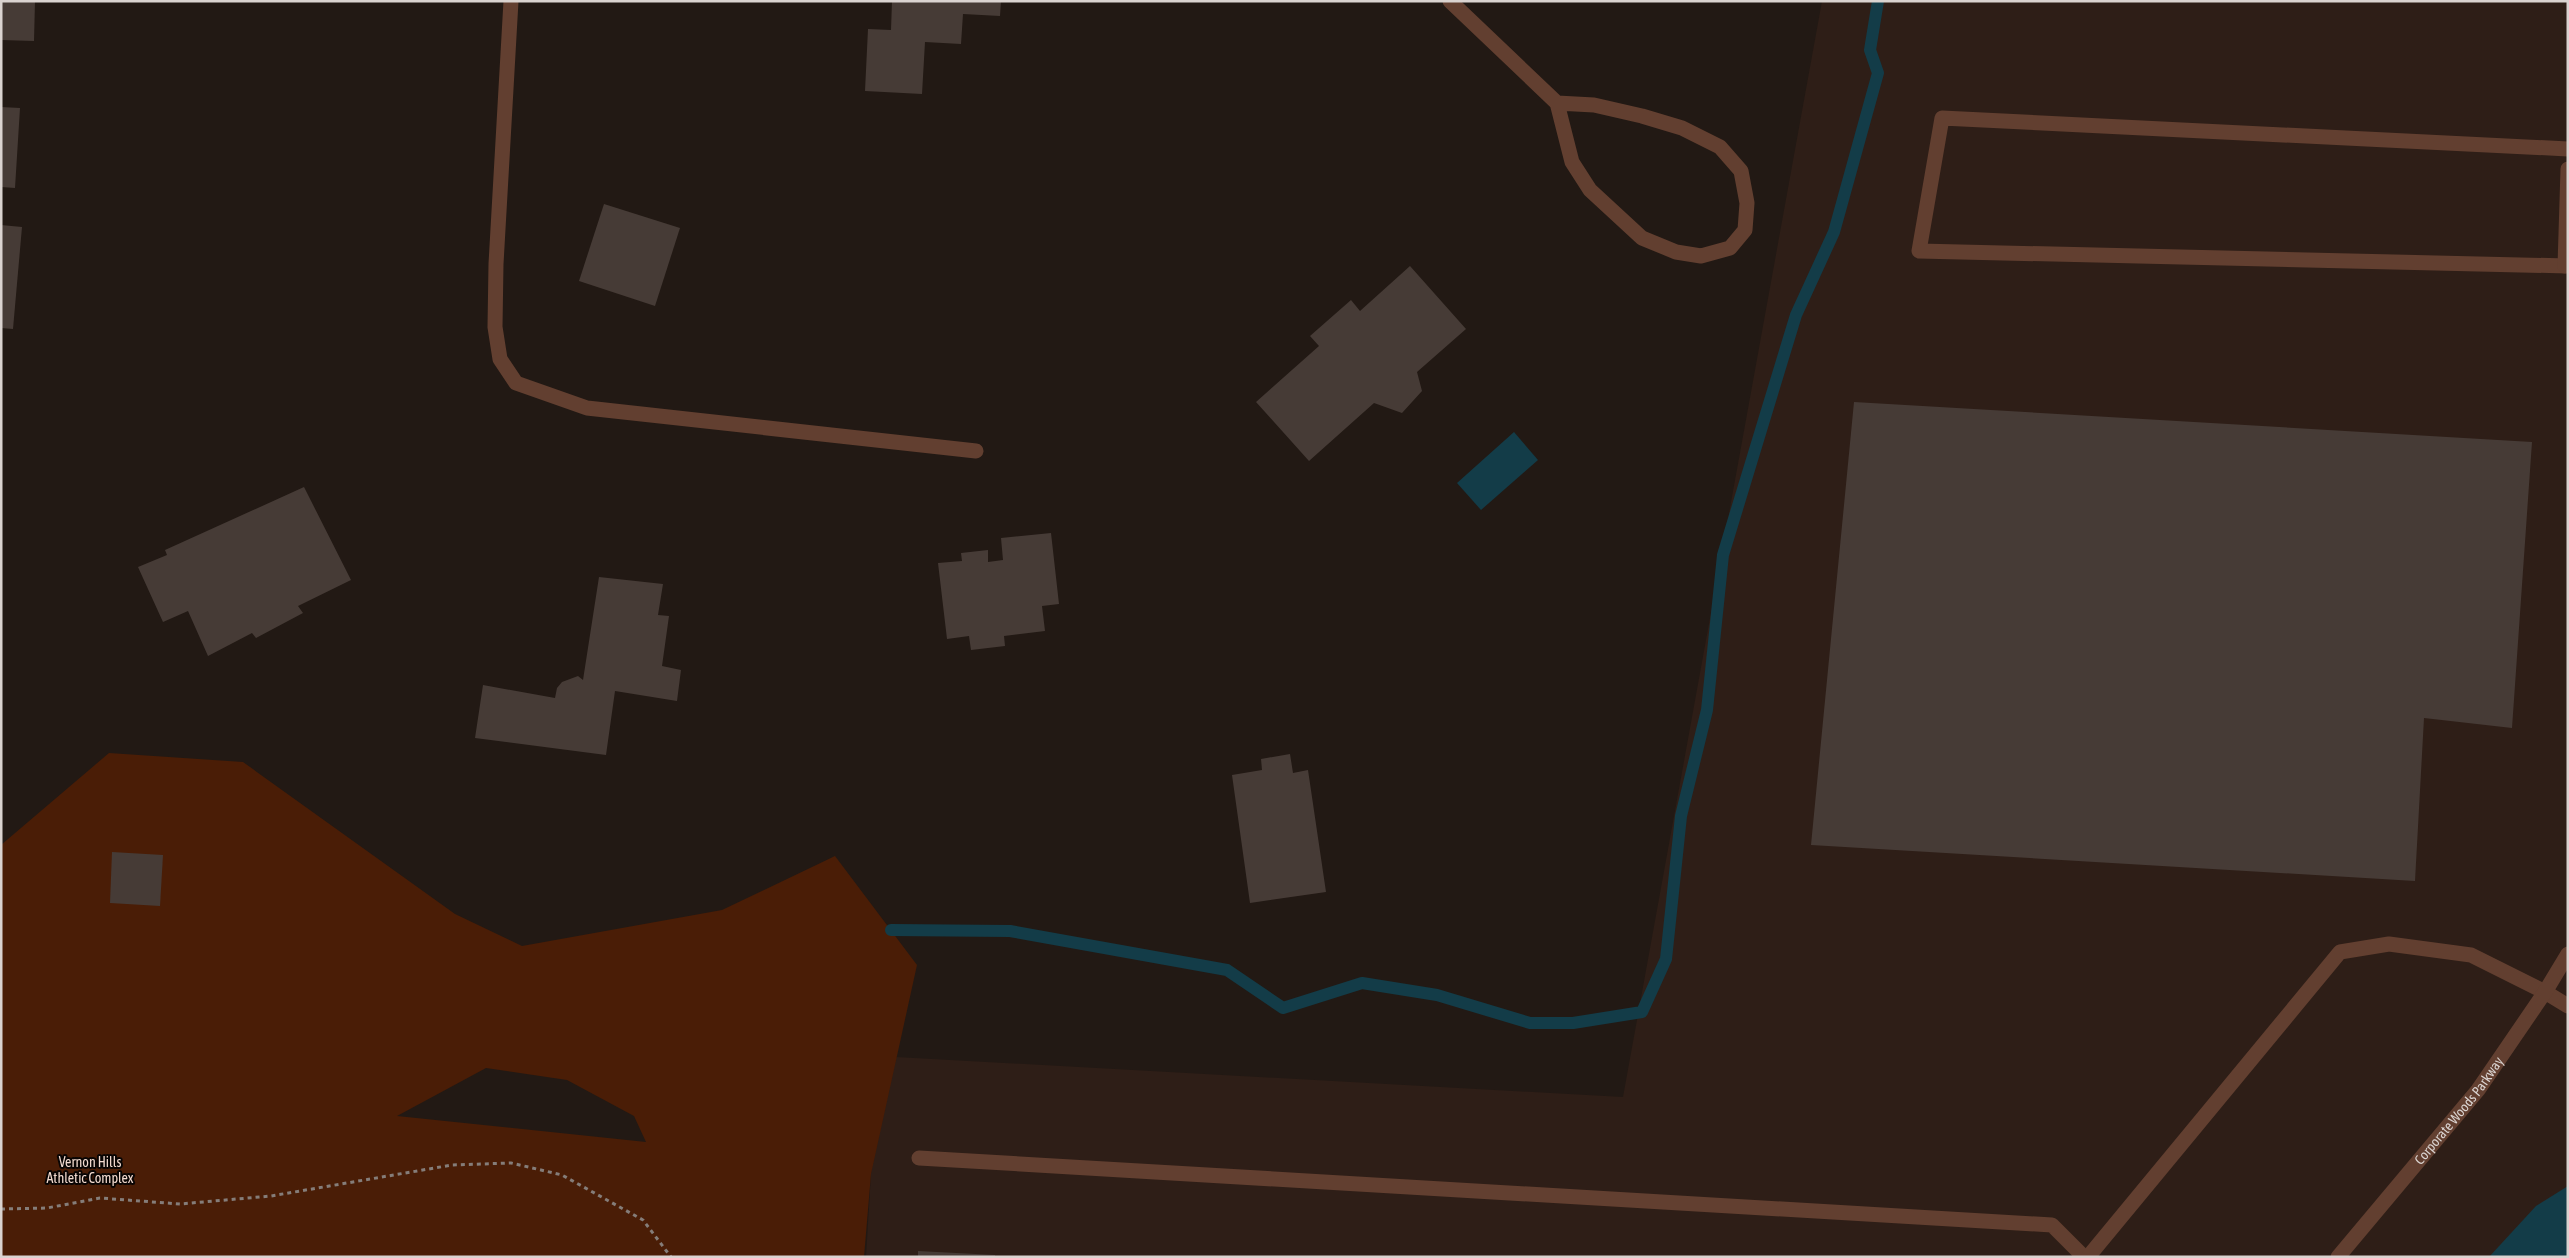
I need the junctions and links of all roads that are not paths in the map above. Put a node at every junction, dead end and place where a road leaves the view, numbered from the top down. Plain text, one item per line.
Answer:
1 (511, 1) edge
2 (1450, 1) edge
3 (1557, 103) junction
4 (2568, 149) edge
5 (2568, 169) edge
6 (2566, 266) edge
7 (976, 451) dead end
8 (2568, 954) edge
9 (2546, 992) junction
10 (2568, 1006) edge
11 (919, 1158) dead end
12 (2084, 1257) edge
13 (2088, 1257) edge
14 (2338, 1257) edge

1 - 7 street
2 - 3 street
3 - 3 street
4 - 6 street
5 - 6 street
8 - 9 street, Corporate Woods Parkway
9 - 10 street
9 - 13 street
9 - 14 street, Corporate Woods Parkway
11 - 12 street

